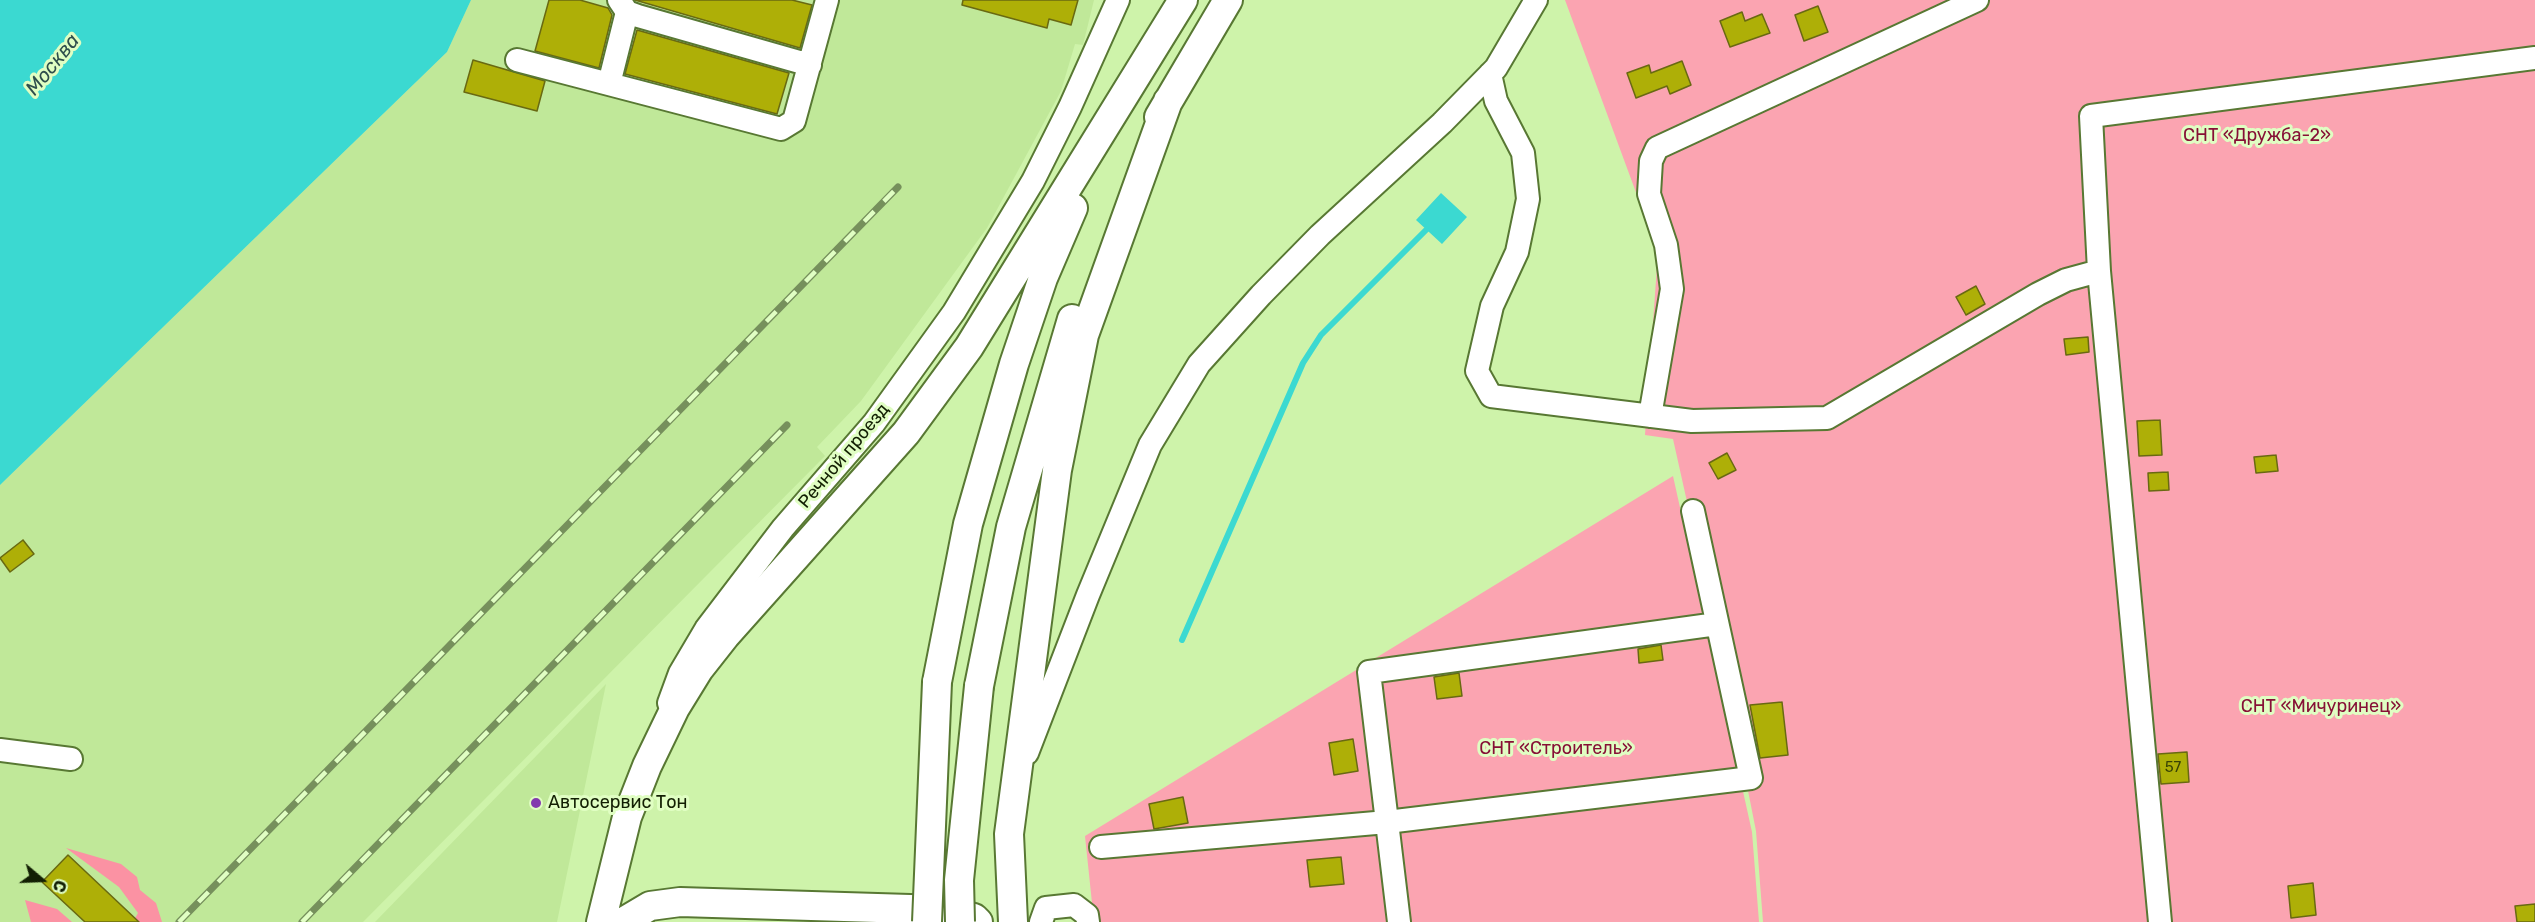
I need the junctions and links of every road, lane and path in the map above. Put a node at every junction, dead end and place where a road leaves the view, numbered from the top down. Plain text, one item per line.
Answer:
1 (827, 0) edge
2 (1118, 0) edge
3 (1183, 0) edge
4 (1228, 0) edge
5 (1536, 0) edge
6 (1977, 0) edge
7 (623, 6) edge
8 (2535, 58) edge
9 (517, 60) dead end
10 (810, 64) junction
11 (1490, 74) junction
12 (609, 84) junction
13 (1168, 101) junction
14 (1110, 120) junction
15 (2099, 271) junction
16 (1650, 416) junction
17 (1693, 511) dead end
18 (1717, 624) junction
19 (0, 750) edge
20 (71, 759) dead end
21 (647, 766) junction
22 (1017, 780) junction
23 (1387, 822) junction
24 (1101, 847) dead end
25 (601, 922) edge
26 (623, 922) edge
27 (927, 922) edge
28 (960, 922) edge
29 (978, 922) edge
30 (1013, 922) edge
31 (1041, 922) edge
32 (1088, 922) edge
33 (1399, 922) edge
34 (2160, 922) edge

1 - 10 street
2 - 21 street, Речной проезд
3 - 14 main road
4 - 13 main road
5 - 11 street
6 - 16 street
7 - 10 street
7 - 12 street
8 - 15 street
9 - 12 street
10 - 12 street
11 - 16 street
11 - 22 street
13 - 22 main road
13 - 28 main road, bridge
14 - 21 main road
14 - 27 main road, bridge
15 - 16 street
15 - 34 street
17 - 18 street
18 - 23 street
18 - 23 street
19 - 20 street
21 - 25 main road, Речной проезд
22 - 30 main road
23 - 24 street
23 - 33 street
26 - 29 main road
31 - 32 street

